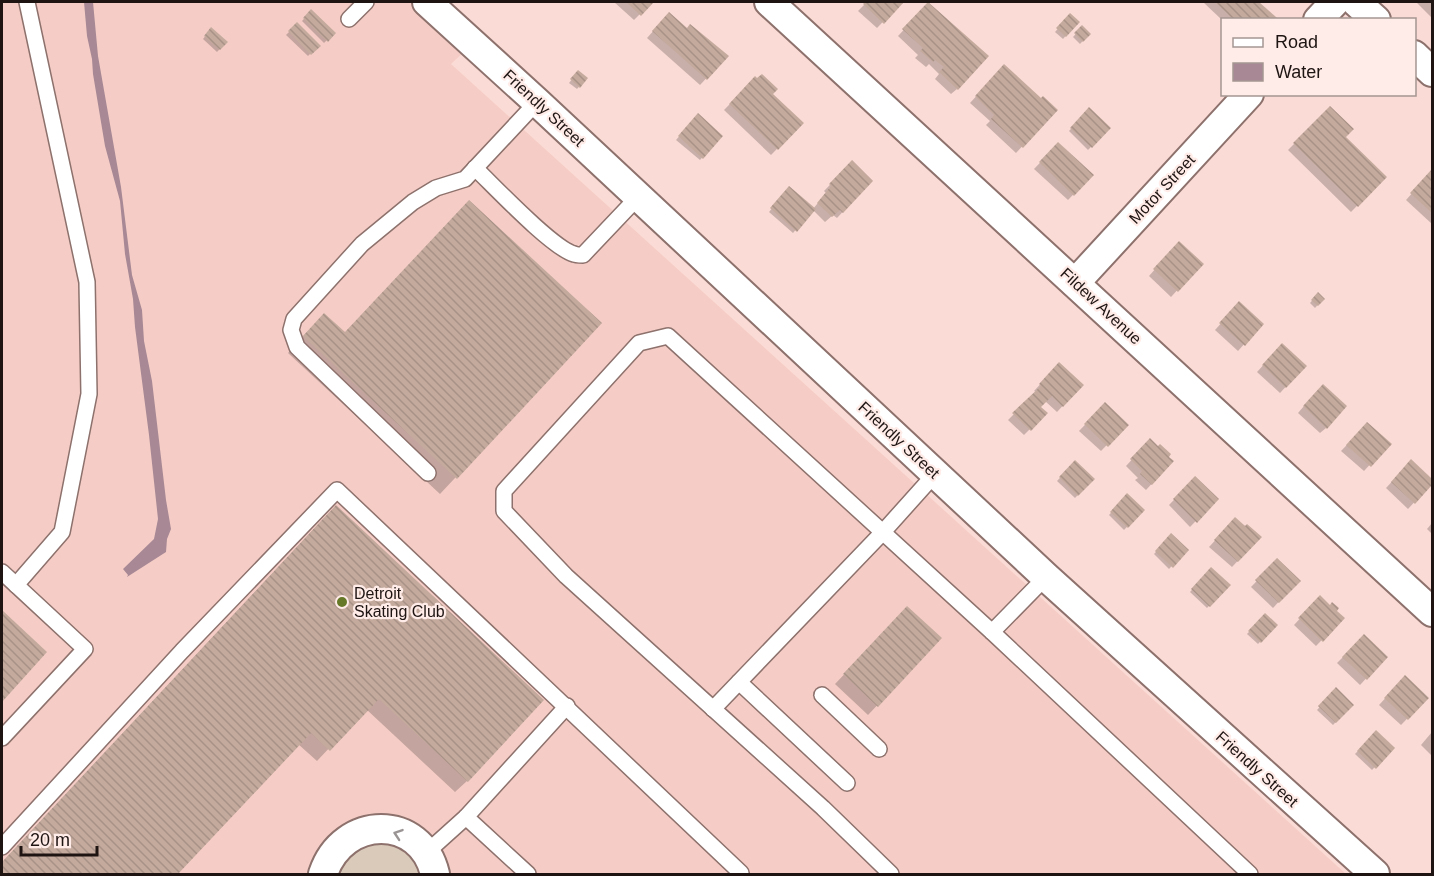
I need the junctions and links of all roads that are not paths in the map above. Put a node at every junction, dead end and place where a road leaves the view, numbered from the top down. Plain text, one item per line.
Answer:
1 (27, 2) edge
2 (366, 2) edge
3 (427, 2) edge
4 (769, 2) edge
5 (1335, 2) edge
6 (1356, 2) edge
7 (1320, 18) edge
8 (1374, 18) edge
9 (349, 19) dead end
10 (1416, 57) edge
11 (1432, 72) edge
12 (1247, 96) edge
13 (537, 102) junction
14 (475, 168) junction
15 (638, 197) junction
16 (1075, 283) junction
17 (428, 473) dead end
18 (935, 474) junction
19 (883, 532) junction
20 (2, 572) edge
21 (1046, 577) junction
22 (16, 585) junction
23 (1432, 612) edge
24 (992, 632) junction
25 (739, 682) junction
26 (822, 695) dead end
27 (567, 706) junction
28 (713, 709) junction
29 (2, 738) edge
30 (879, 749) dead end
31 (848, 783) dead end
32 (466, 817) junction
33 (2, 847) edge
34 (431, 864) edge
35 (323, 874) edge
36 (528, 874) edge
37 (739, 874) edge
38 (891, 874) edge
39 (1250, 874) edge
40 (1375, 874) edge

1 - 22 lane
2 - 9 lane
3 - 13 street, Friendly Street
4 - 16 street, Fildew Avenue
5 - 7 street
6 - 8 street
10 - 11 street
12 - 16 street, Motor Street
13 - 14 lane
13 - 15 street, Friendly Street
14 - 15 lane
14 - 17 lane
15 - 18 street, Friendly Street
16 - 23 street, Fildew Avenue
18 - 19 lane
18 - 21 street, Friendly Street
19 - 24 lane
19 - 25 lane
19 - 28 lane
20 - 22 lane
21 - 24 lane
21 - 40 street, Friendly Street
22 - 29 lane
24 - 39 lane
25 - 28 lane
25 - 31 lane
26 - 30 lane
27 - 32 lane
27 - 33 lane
27 - 37 lane
28 - 38 lane
32 - 34 lane
32 - 36 lane
34 -> 35 street

